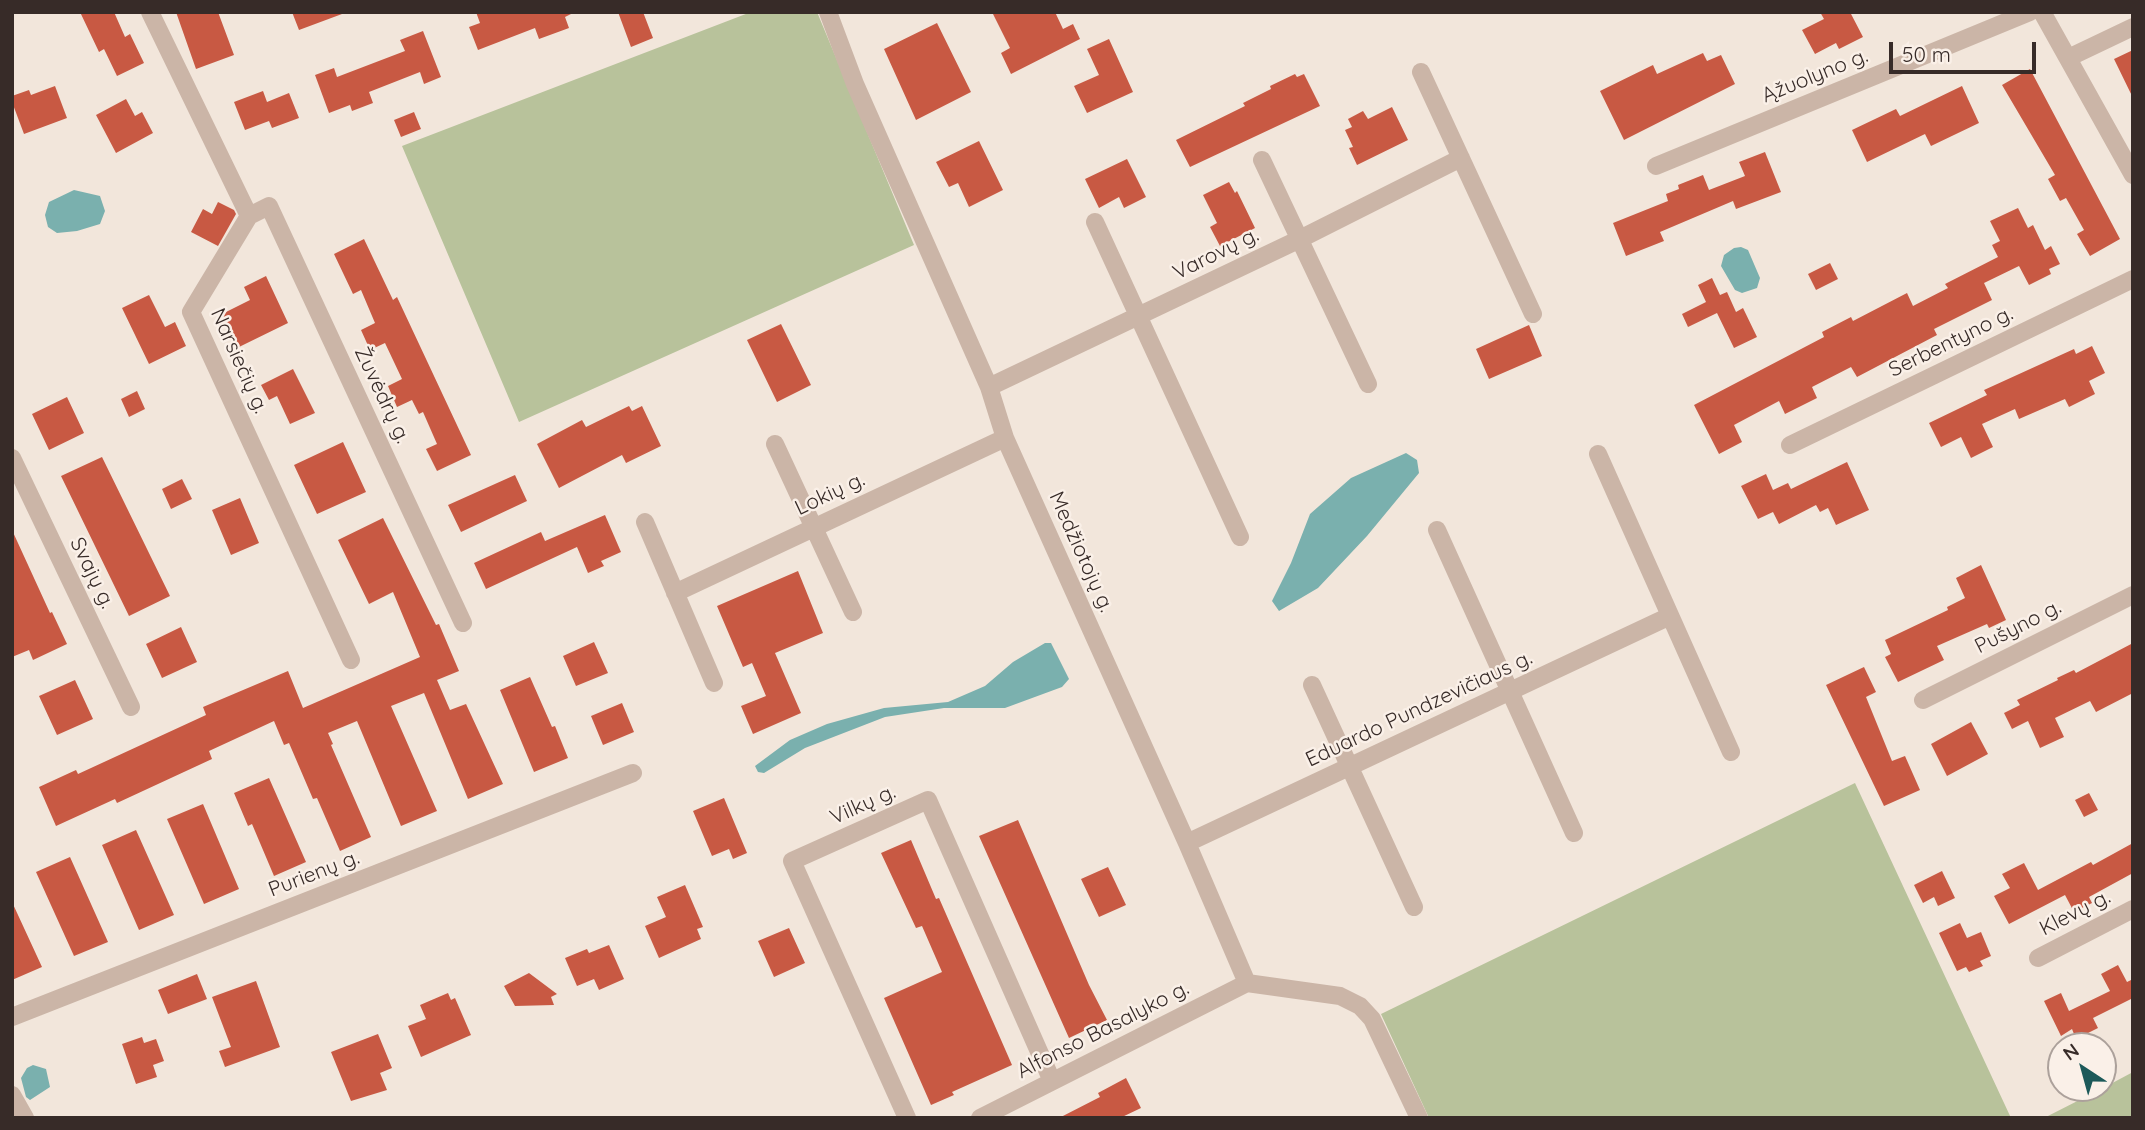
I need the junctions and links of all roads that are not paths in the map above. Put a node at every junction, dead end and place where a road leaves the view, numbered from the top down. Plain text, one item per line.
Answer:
1 (150, 12) edge
2 (828, 12) edge
3 (2030, 12) edge
4 (2042, 12) edge
5 (2133, 27) edge
6 (2068, 58) junction
7 (1421, 72) dead end
8 (1461, 158) junction
9 (1262, 160) dead end
10 (1656, 166) dead end
11 (2133, 174) edge
12 (249, 216) junction
13 (1095, 222) dead end
14 (1300, 239) junction
15 (2133, 279) edge
16 (1533, 314) dead end
17 (1138, 317) junction
18 (1368, 384) dead end
19 (989, 387) junction
20 (1005, 438) junction
21 (775, 444) dead end
22 (1790, 445) dead end
23 (1598, 454) dead end
24 (12, 458) edge
25 (645, 522) dead end
26 (813, 527) junction
27 (1437, 530) dead end
28 (1240, 537) dead end
29 (675, 593) junction
30 (2133, 595) edge
31 (853, 612) dead end
32 (1670, 616) junction
33 (463, 622) dead end
34 (351, 660) dead end
35 (714, 682) dead end
36 (1312, 685) dead end
37 (1510, 691) junction
38 (1923, 700) dead end
39 (131, 707) dead end
40 (1731, 752) dead end
41 (1349, 766) junction
42 (633, 773) dead end
43 (1574, 833) dead end
44 (1187, 843) junction
45 (1414, 907) dead end
46 (2133, 909) edge
47 (2038, 958) dead end
48 (1247, 983) junction
49 (12, 1017) edge
50 (1052, 1082) junction
51 (12, 1095) edge
52 (25, 1118) edge
53 (907, 1118) edge
54 (980, 1118) edge
55 (1419, 1118) edge

1 - 12 street
2 - 19 street, Medžiotojų g.
3 - 10 street, Ąžuolyno g.
4 - 6 street
5 - 6 street
6 - 11 street
7 - 8 street
8 - 14 street, Varovų g.
8 - 16 street
9 - 14 street
12 - 33 street, Žuvėdrų g.
12 - 34 street, Narsiečių g.
13 - 17 street
14 - 17 street, Varovų g.
14 - 18 street
15 - 22 street, Serbentyno g.
17 - 19 street, Varovų g.
17 - 28 street
19 - 20 street, Medžiotojų g.
20 - 26 street, Lokių g.
20 - 44 street, Medžiotojų g.
21 - 26 street
23 - 32 street
24 - 39 street, Svajų g.
25 - 29 street
26 - 29 street, Lokių g.
26 - 31 street
27 - 37 street
29 - 35 street
30 - 38 street, Pušyno g.
32 - 37 street, Eduardo Pundzevičiaus g.
32 - 40 street
36 - 41 street
37 - 41 street, Eduardo Pundzevičiaus g.
37 - 43 street
41 - 44 street, Eduardo Pundzevičiaus g.
41 - 45 street
42 - 49 street, Purienų g.
44 - 48 street, Medžiotojų g.
46 - 47 street, Klevų g.
48 - 50 street, Alfonso Basalyko g.
48 - 55 street
50 - 53 street, Vilkų g.
50 - 54 street, Alfonso Basalyko g.
51 - 52 street

